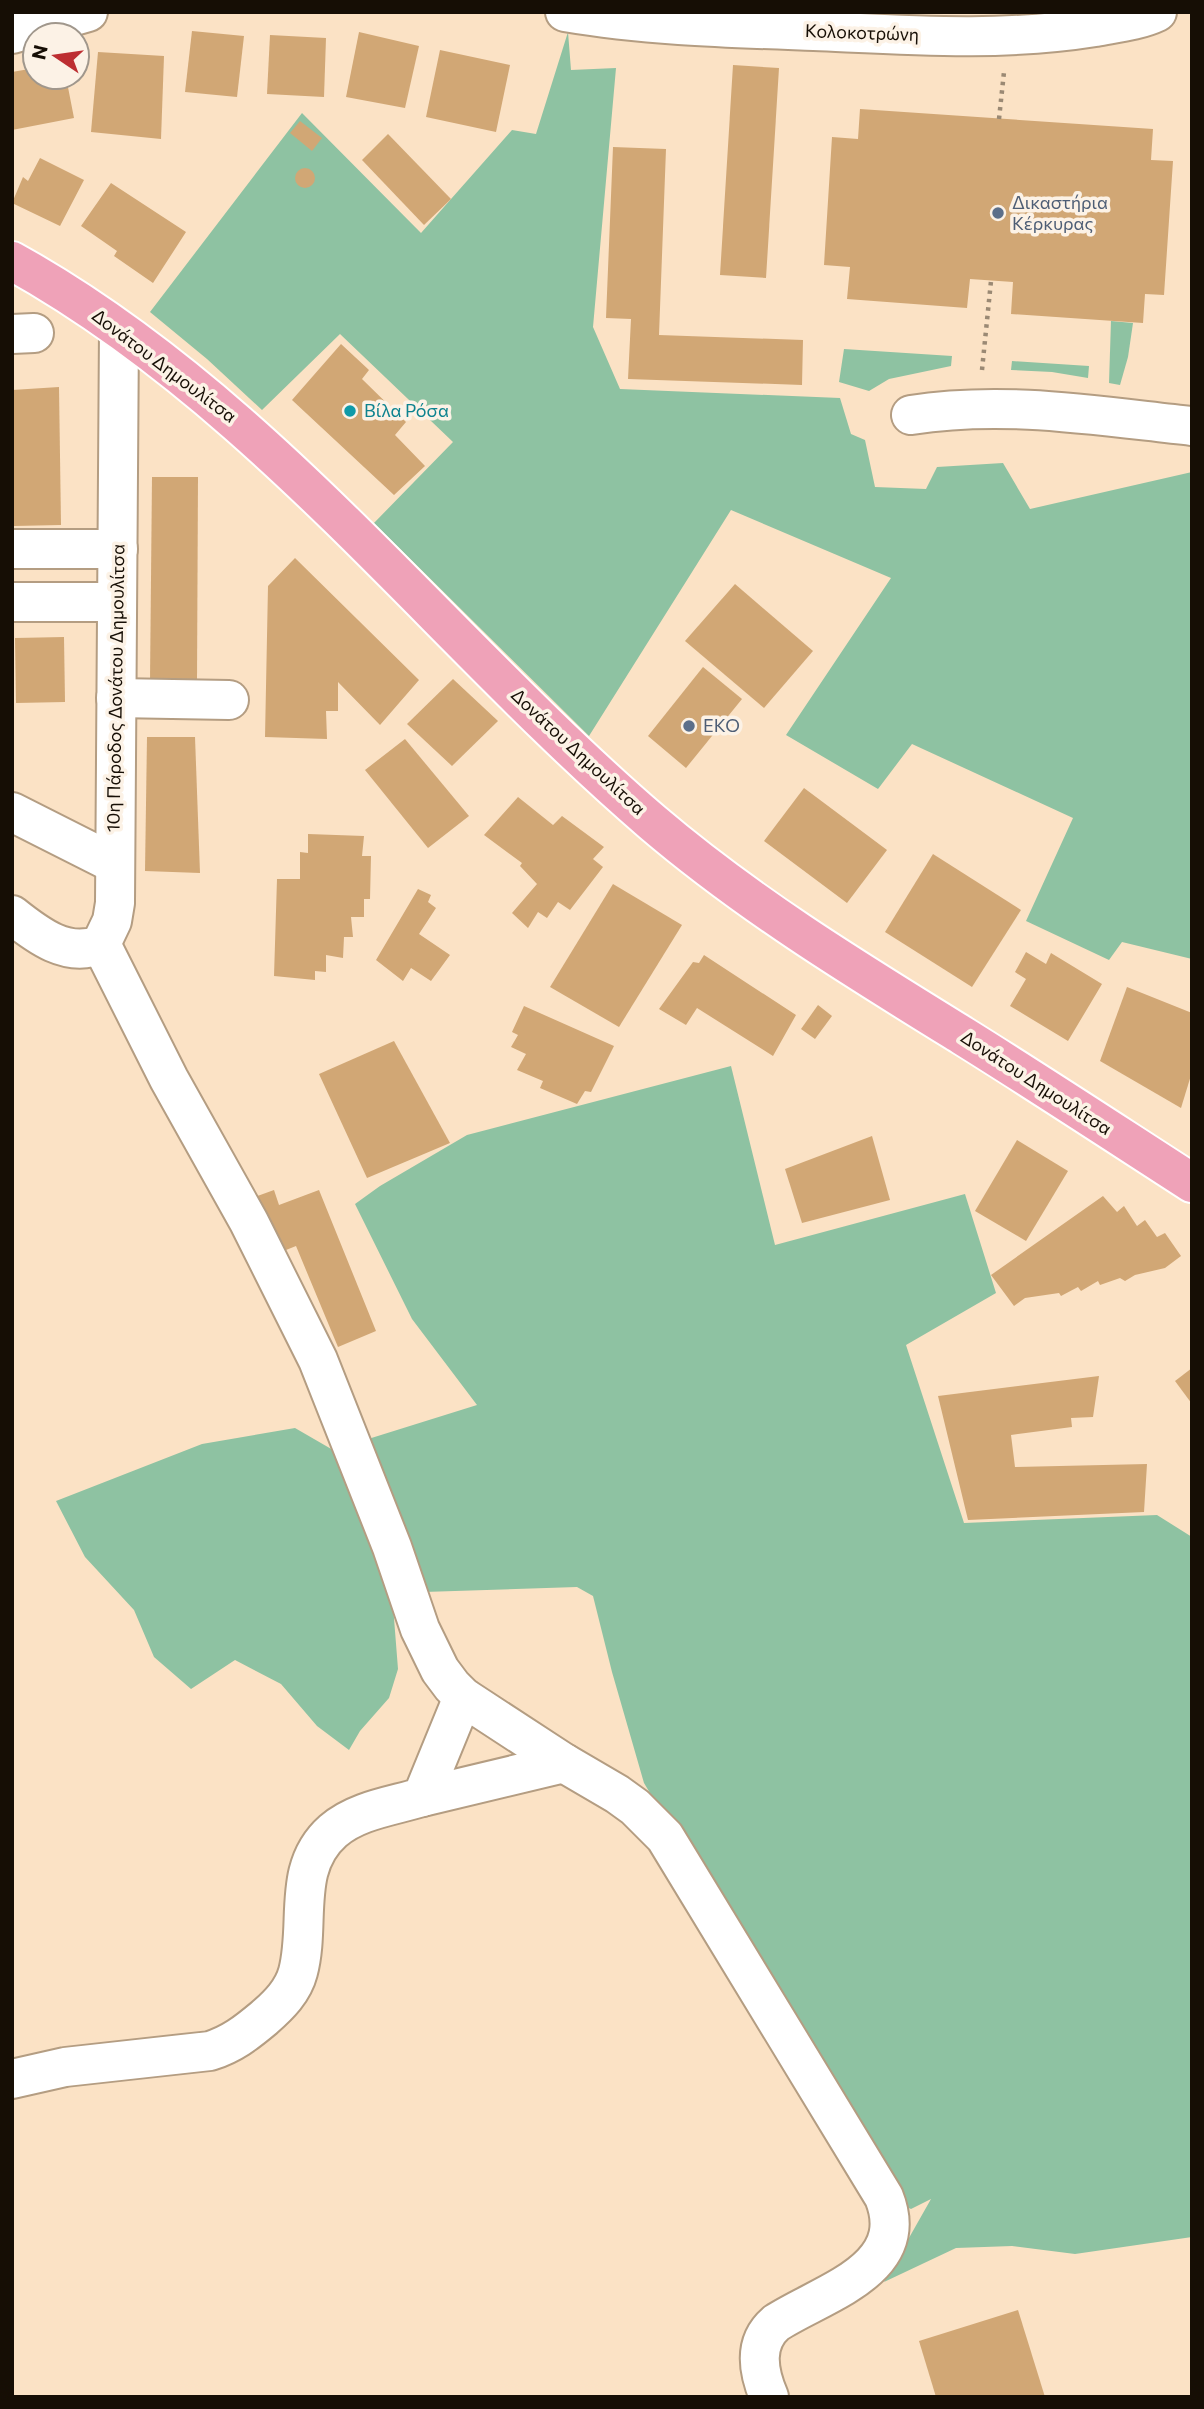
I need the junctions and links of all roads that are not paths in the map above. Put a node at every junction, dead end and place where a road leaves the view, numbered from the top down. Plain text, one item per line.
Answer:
1 (88, 12) edge
2 (565, 12) edge
3 (1157, 12) edge
4 (12, 34) edge
5 (12, 261) edge
6 (119, 330) junction
7 (911, 415) dead end
8 (1192, 426) edge
9 (12, 549) edge
10 (118, 549) junction
11 (12, 602) edge
12 (117, 602) junction
13 (116, 698) junction
14 (229, 700) dead end
15 (12, 812) edge
16 (115, 864) junction
17 (12, 915) edge
18 (101, 944) junction
19 (1192, 1183) edge
20 (463, 1697) junction
21 (564, 1762) junction
22 (422, 1797) junction
23 (12, 2079) edge
24 (769, 2397) edge

1 - 4 street
2 - 3 street, Κολοκοτρώνη
5 - 6 main road, Δονάτου Δημουλίτσα
6 - 10 street, 10η Πάροδος Δονάτου Δημουλίτσα
6 - 19 main road, Δονάτου Δημουλίτσα
7 - 8 street
9 - 10 street
10 - 12 street, 10η Πάροδος Δονάτου Δημουλίτσα
11 - 12 street
12 - 13 street, 10η Πάροδος Δονάτου Δημουλίτσα
13 - 14 street
13 - 16 street, 10η Πάροδος Δονάτου Δημουλίτσα
15 - 16 street
16 - 18 street, 10η Πάροδος Δονάτου Δημουλίτσα
17 - 18 street
18 - 20 street
20 - 21 street
20 - 22 street
21 - 22 street
21 - 24 street
22 - 23 street

